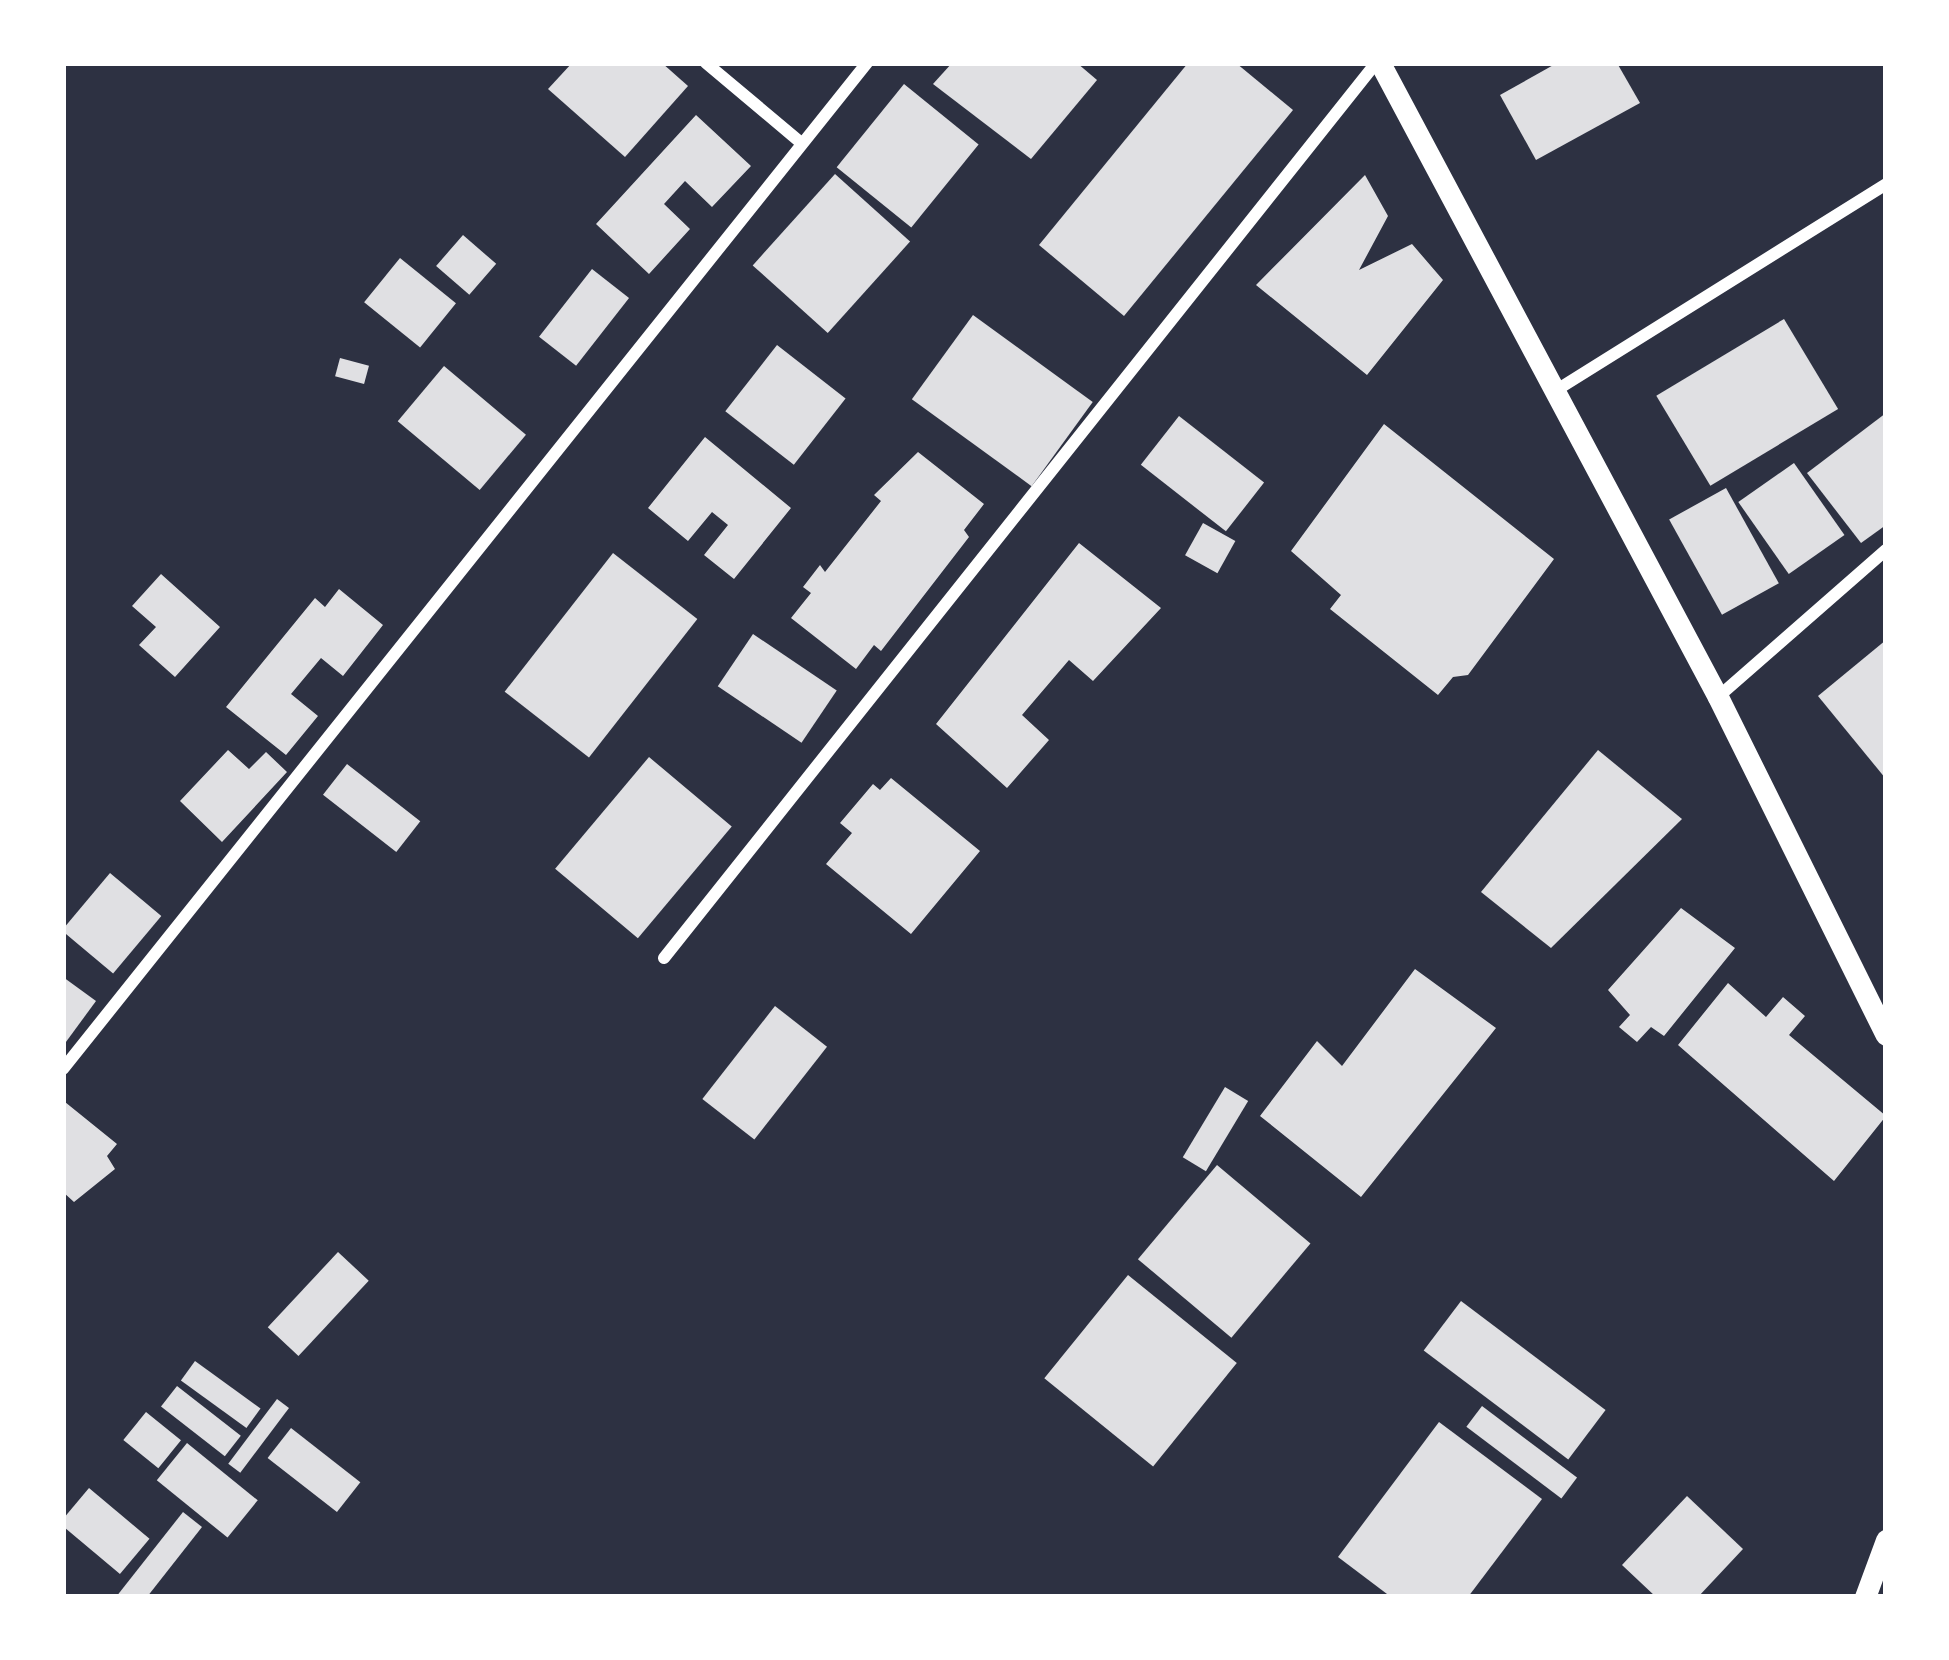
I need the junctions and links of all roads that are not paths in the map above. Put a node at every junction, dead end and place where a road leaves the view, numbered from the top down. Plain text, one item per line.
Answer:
1 (706, 63) edge
2 (867, 63) edge
3 (1378, 63) edge
4 (800, 142) junction
5 (1886, 184) edge
6 (1555, 391) junction
7 (1886, 550) edge
8 (1718, 698) junction
9 (664, 958) dead end
10 (1886, 1036) edge
11 (63, 1069) edge
12 (1886, 1540) edge
13 (1882, 1567) edge
14 (1865, 1597) edge

1 - 4 street
2 - 4 street
3 - 6 street
3 - 9 street
4 - 11 street
5 - 6 street
6 - 8 street
7 - 8 street
8 - 10 street
12 - 13 street
13 - 14 street

